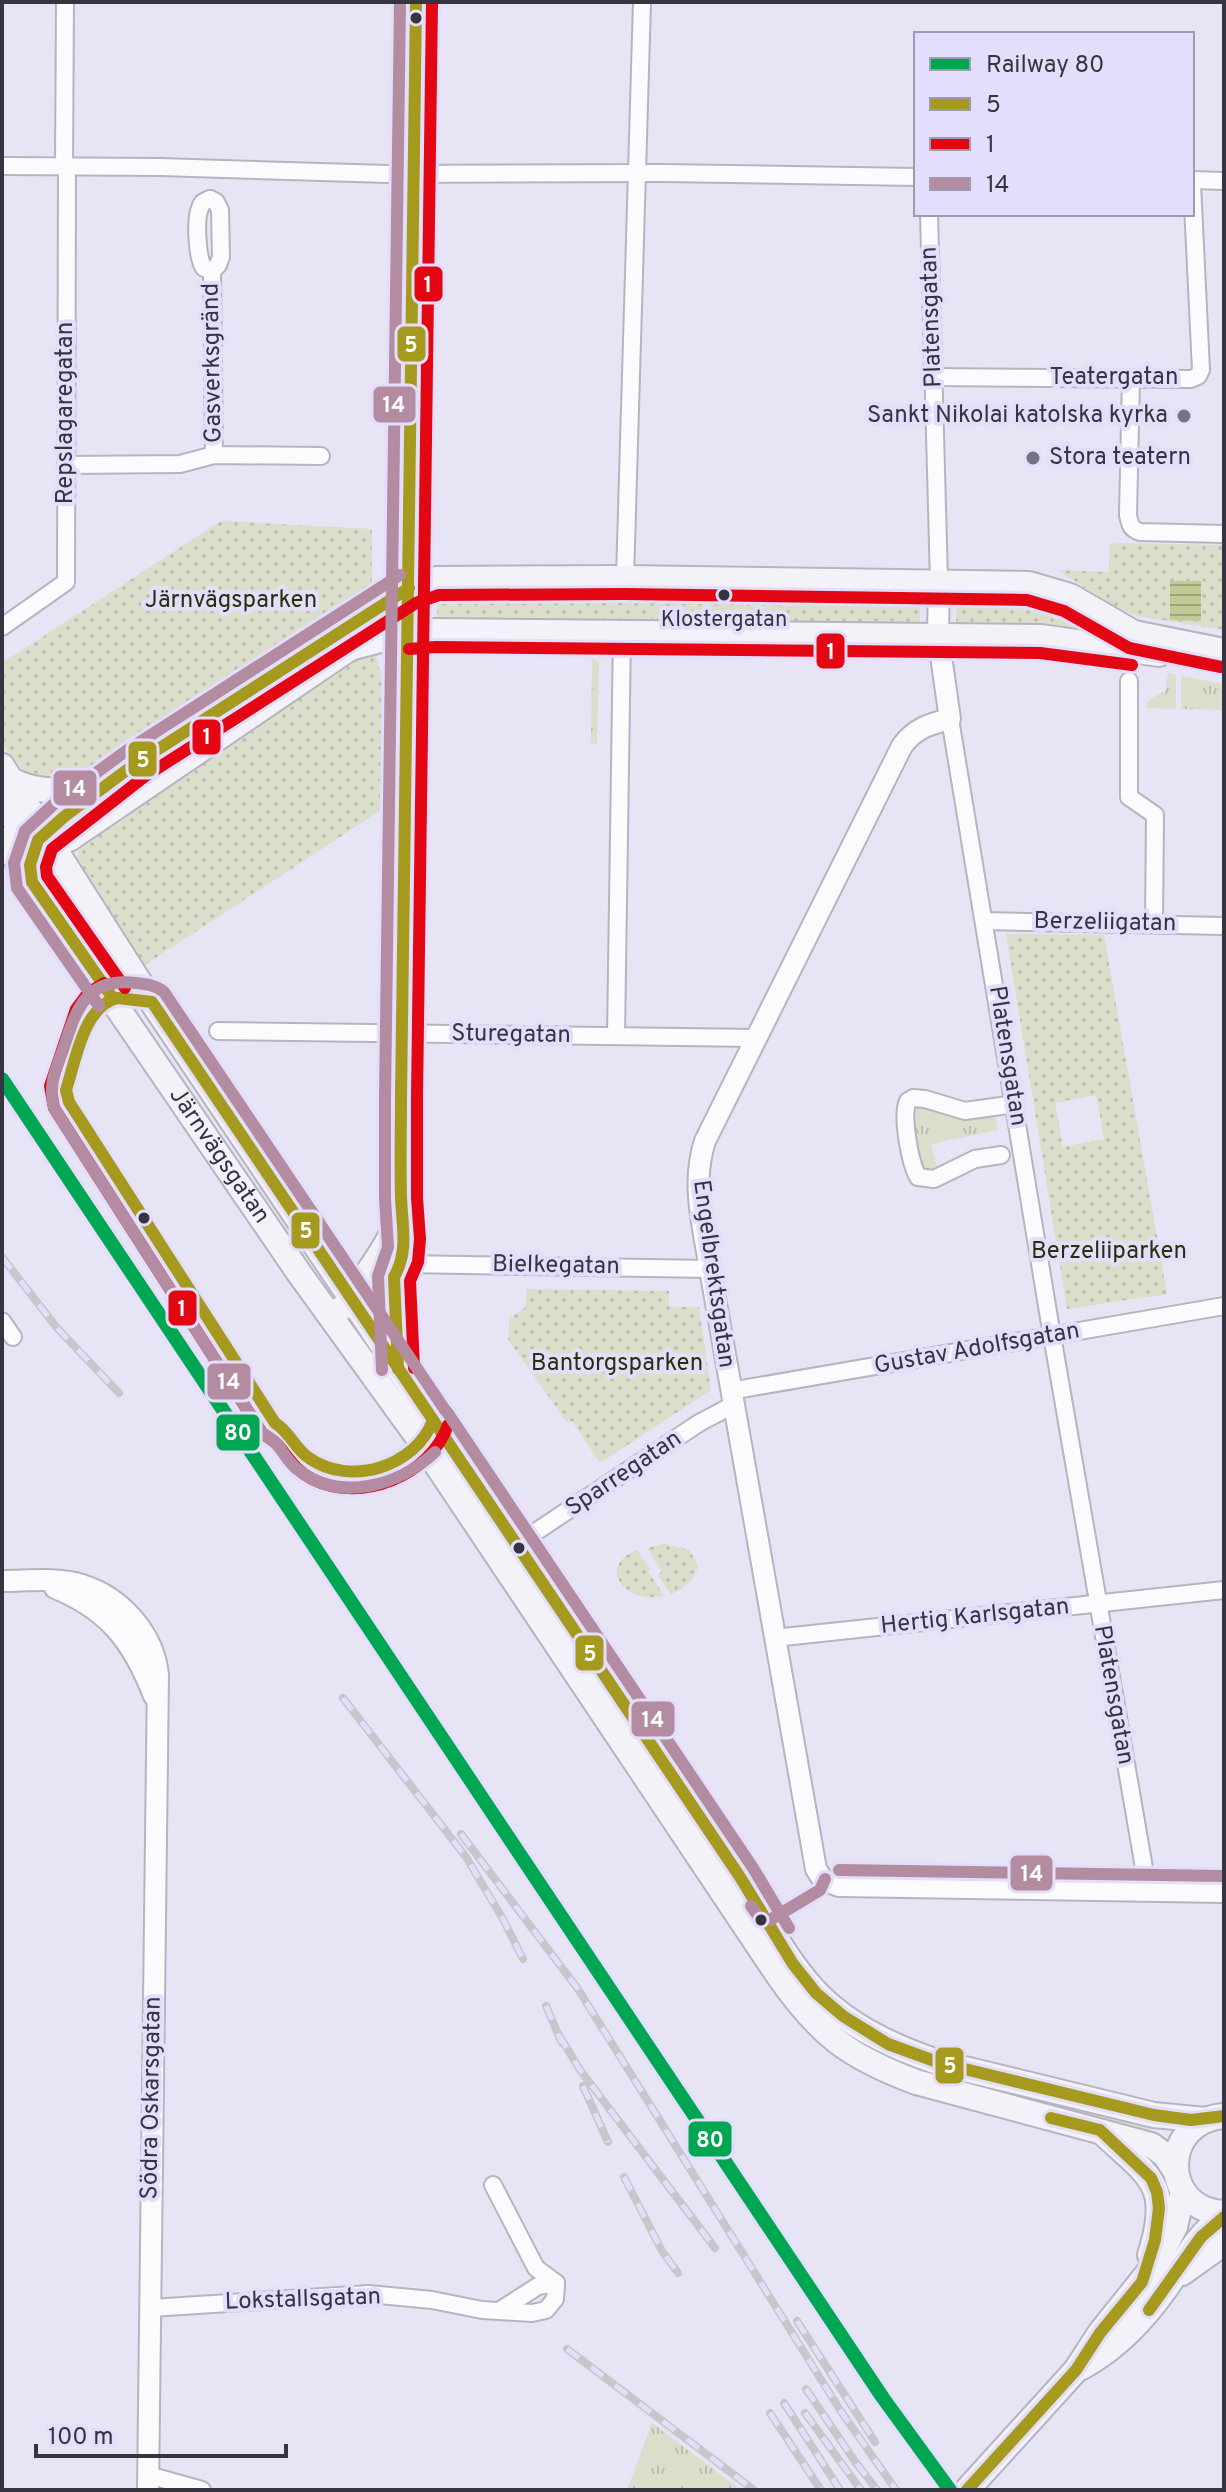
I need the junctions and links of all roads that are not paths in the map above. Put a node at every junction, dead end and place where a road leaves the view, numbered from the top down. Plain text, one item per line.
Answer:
1 (65, 2) edge
2 (416, 2) edge
3 (642, 2) edge
4 (2, 166) edge
5 (66, 166) junction
6 (210, 171) junction
7 (414, 174) junction
8 (638, 175) junction
9 (914, 177) edge
10 (1224, 181) edge
11 (1194, 182) edge
12 (929, 216) edge
13 (1194, 216) edge
14 (933, 377) junction
15 (1131, 378) junction
16 (214, 455) junction
17 (321, 456) dead end
18 (67, 465) junction
19 (1224, 534) edge
20 (625, 578) junction
21 (939, 581) junction
22 (409, 588) junction
23 (2, 627) edge
24 (408, 633) junction
25 (622, 633) junction
26 (938, 635) junction
27 (1224, 651) edge
28 (1224, 666) edge
29 (1129, 681) dead end
30 (950, 719) junction
31 (135, 764) junction
32 (6, 783) edge
33 (45, 838) junction
34 (2, 839) edge
35 (32, 882) junction
36 (985, 921) junction
37 (1154, 924) junction
38 (1224, 926) edge
39 (218, 1031) dead end
40 (402, 1033) junction
41 (616, 1036) junction
42 (756, 1038) junction
43 (1015, 1104) junction
44 (1001, 1155) dead end
45 (401, 1207) junction
46 (710, 1269) junction
47 (398, 1271) junction
48 (352, 1300) junction
49 (1224, 1306) edge
50 (330, 1317) junction
51 (2, 1321) edge
52 (1053, 1336) junction
53 (13, 1337) dead end
54 (398, 1369) junction
55 (732, 1398) junction
56 (516, 1545) junction
57 (2, 1581) edge
58 (1224, 1590) edge
59 (1098, 1605) junction
60 (774, 1638) junction
61 (1148, 1891) junction
62 (1224, 1892) edge
63 (1214, 2118) edge
64 (1100, 2130) junction
65 (1180, 2181) junction
66 (493, 2185) dead end
67 (1224, 2215) edge
68 (1224, 2243) edge
69 (1142, 2282) junction
70 (1171, 2282) junction
71 (556, 2283) junction
72 (151, 2308) junction
73 (502, 2309) junction
74 (1076, 2370) junction
75 (148, 2482) edge
76 (202, 2490) edge
77 (967, 2490) edge

1 - 5 street, Repslagaregatan
2 - 7 main road
3 - 8 street
4 - 5 street
5 - 6 street
5 - 18 street, Repslagaregatan
6 - 7 street
6 - 16 street, Gasverksgränd
7 - 8 street
7 - 22 main road
8 - 9 street
8 - 20 street
10 - 11 street
12 - 14 street, Platensgatan
13 - 15 street, Teatergatan
14 - 15 street, Teatergatan
14 - 21 street, Platensgatan
15 - 19 street
16 - 17 street, Gasverksgränd
16 - 18 street, Gasverksgränd
18 - 23 street, Repslagaregatan
20 - 21 main road
20 - 22 main road
21 - 26 street, Platensgatan
21 - 27 main road
22 - 24 main road
22 - 31 main road
24 - 25 main road
24 - 33 main road
24 - 40 main road
25 - 26 main road
25 - 41 street
26 - 28 main road
26 - 30 street, Platensgatan
29 - 37 street
30 - 36 street, Platensgatan
30 - 42 street, Engelbrektsgatan
31 - 32 main road
31 - 33 main road
32 - 33 main road, Järnvägsgatan
33 - 35 main road
33 - 48 main road, Järnvägsgatan
34 - 35 main road, Järnvägsgatan
35 - 50 main road, Järnvägsgatan
36 - 37 street, Berzeliigatan
36 - 43 street, Platensgatan
37 - 38 street, Berzeliigatan
39 - 40 street, Sturegatan
40 - 41 street, Sturegatan
40 - 45 main road
41 - 42 street, Sturegatan
42 - 46 street, Engelbrektsgatan
43 - 44 street
43 - 52 street, Platensgatan
45 - 47 main road
45 - 48 main road
46 - 47 street, Bielkegatan
46 - 55 street, Engelbrektsgatan
47 - 48 main road
47 - 54 main road
48 - 50 main road
48 - 54 main road, Järnvägsgatan
49 - 52 street, Gustav Adolfsgatan
50 - 64 main road, Järnvägsgatan
51 - 53 street
52 - 55 street, Gustav Adolfsgatan
52 - 59 street, Platensgatan
54 - 56 main road, Järnvägsgatan
55 - 56 street, Sparregatan
55 - 60 street, Engelbrektsgatan
56 - 63 main road, Järnvägsgatan
57 - 72 street, Södra Oskarsgatan
58 - 59 street, Hertig Karlsgatan
59 - 60 street, Hertig Karlsgatan
59 - 61 street, Platensgatan
60 - 61 street, Engelbrektsgatan
61 - 62 street
63 - 65 main road
64 - 65 main road, Järnvägsgatan
64 - 69 main road
65 - 67 main road, Järnvägsgatan
65 - 69 main road
66 - 71 street
67 - 70 main road
68 - 70 main road
69 - 74 main road
70 - 74 main road
71 - 73 street
71 - 73 street, Lokstallsgatan
72 - 73 street, Lokstallsgatan
72 - 75 street, Södra Oskarsgatan
74 - 77 main road
75 - 76 street

